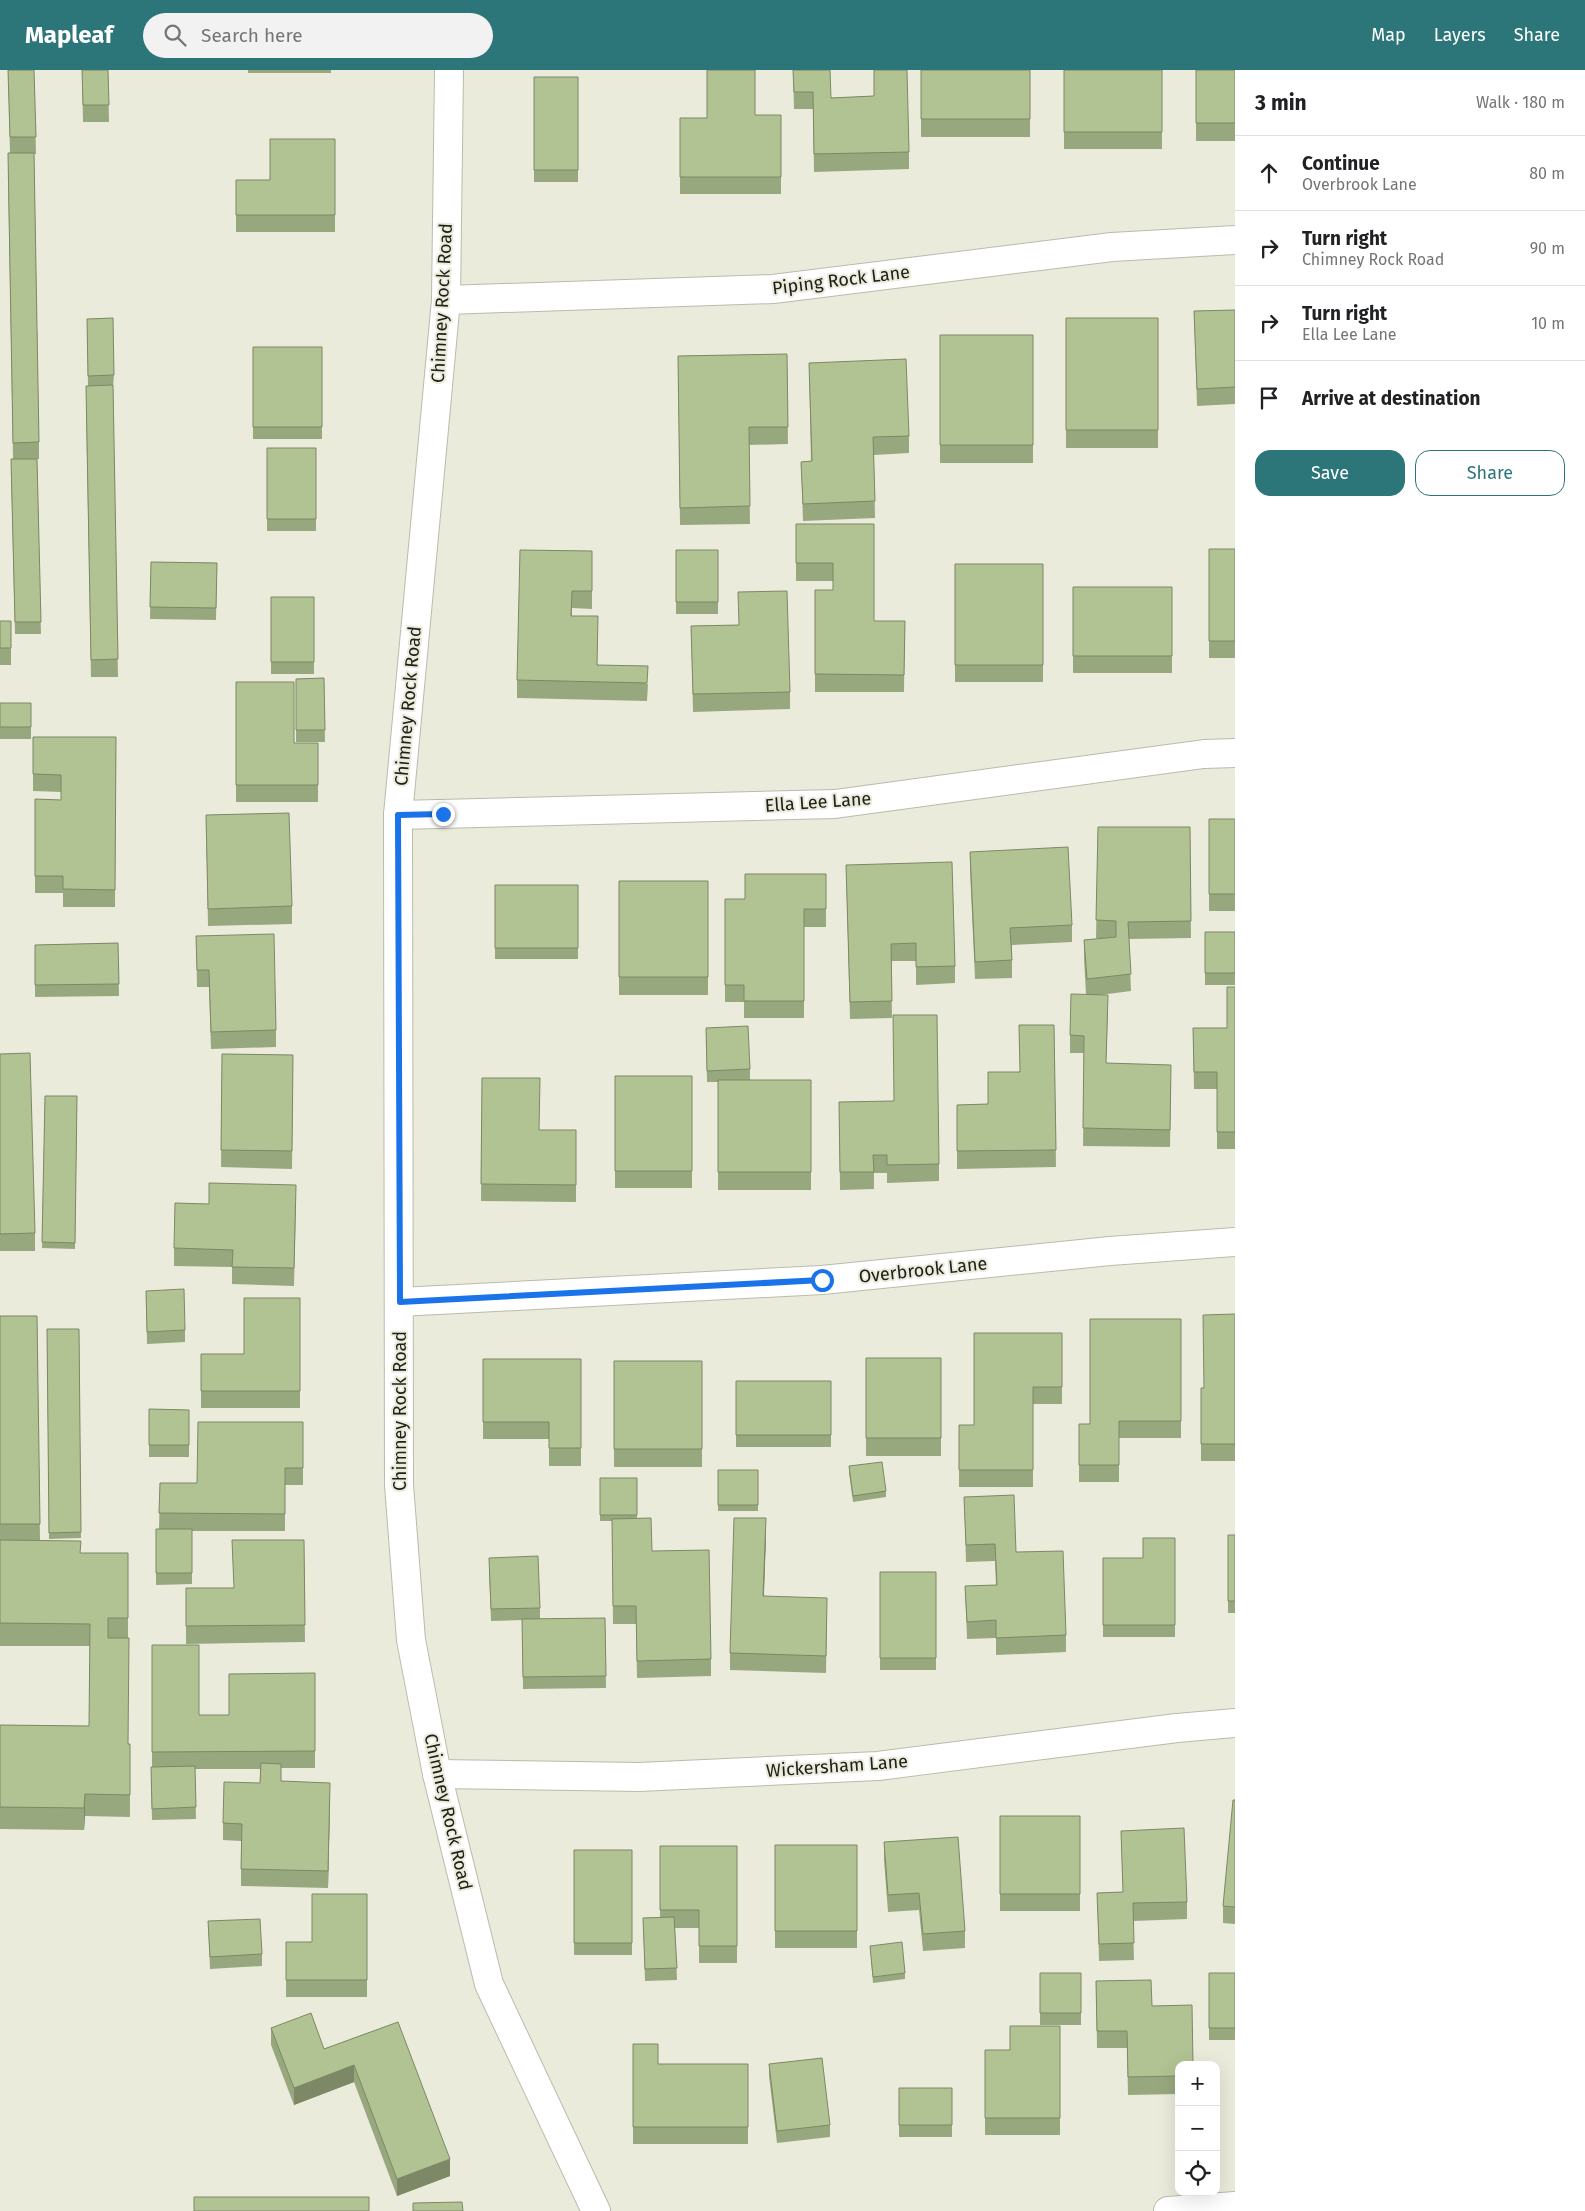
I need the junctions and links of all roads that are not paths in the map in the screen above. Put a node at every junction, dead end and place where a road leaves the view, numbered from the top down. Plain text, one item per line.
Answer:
1 (449, 70) edge
2 (1235, 240) edge
3 (446, 300) junction
4 (1235, 753) edge
5 (398, 815) junction
6 (1235, 1242) edge
7 (400, 1302) junction
8 (1235, 1723) edge
9 (437, 1774) junction
10 (1235, 2206) edge
11 (596, 2211) edge
12 (1168, 2211) edge

1 - 3 street, Chimney Rock Road
2 - 3 street, Piping Rock Lane
3 - 5 street, Chimney Rock Road
4 - 5 street, Ella Lee Lane
5 - 7 street, Chimney Rock Road
6 - 7 street, Overbrook Lane
7 - 9 street, Chimney Rock Road
8 - 9 street, Wickersham Lane
9 - 11 street, Chimney Rock Road
10 - 12 street

